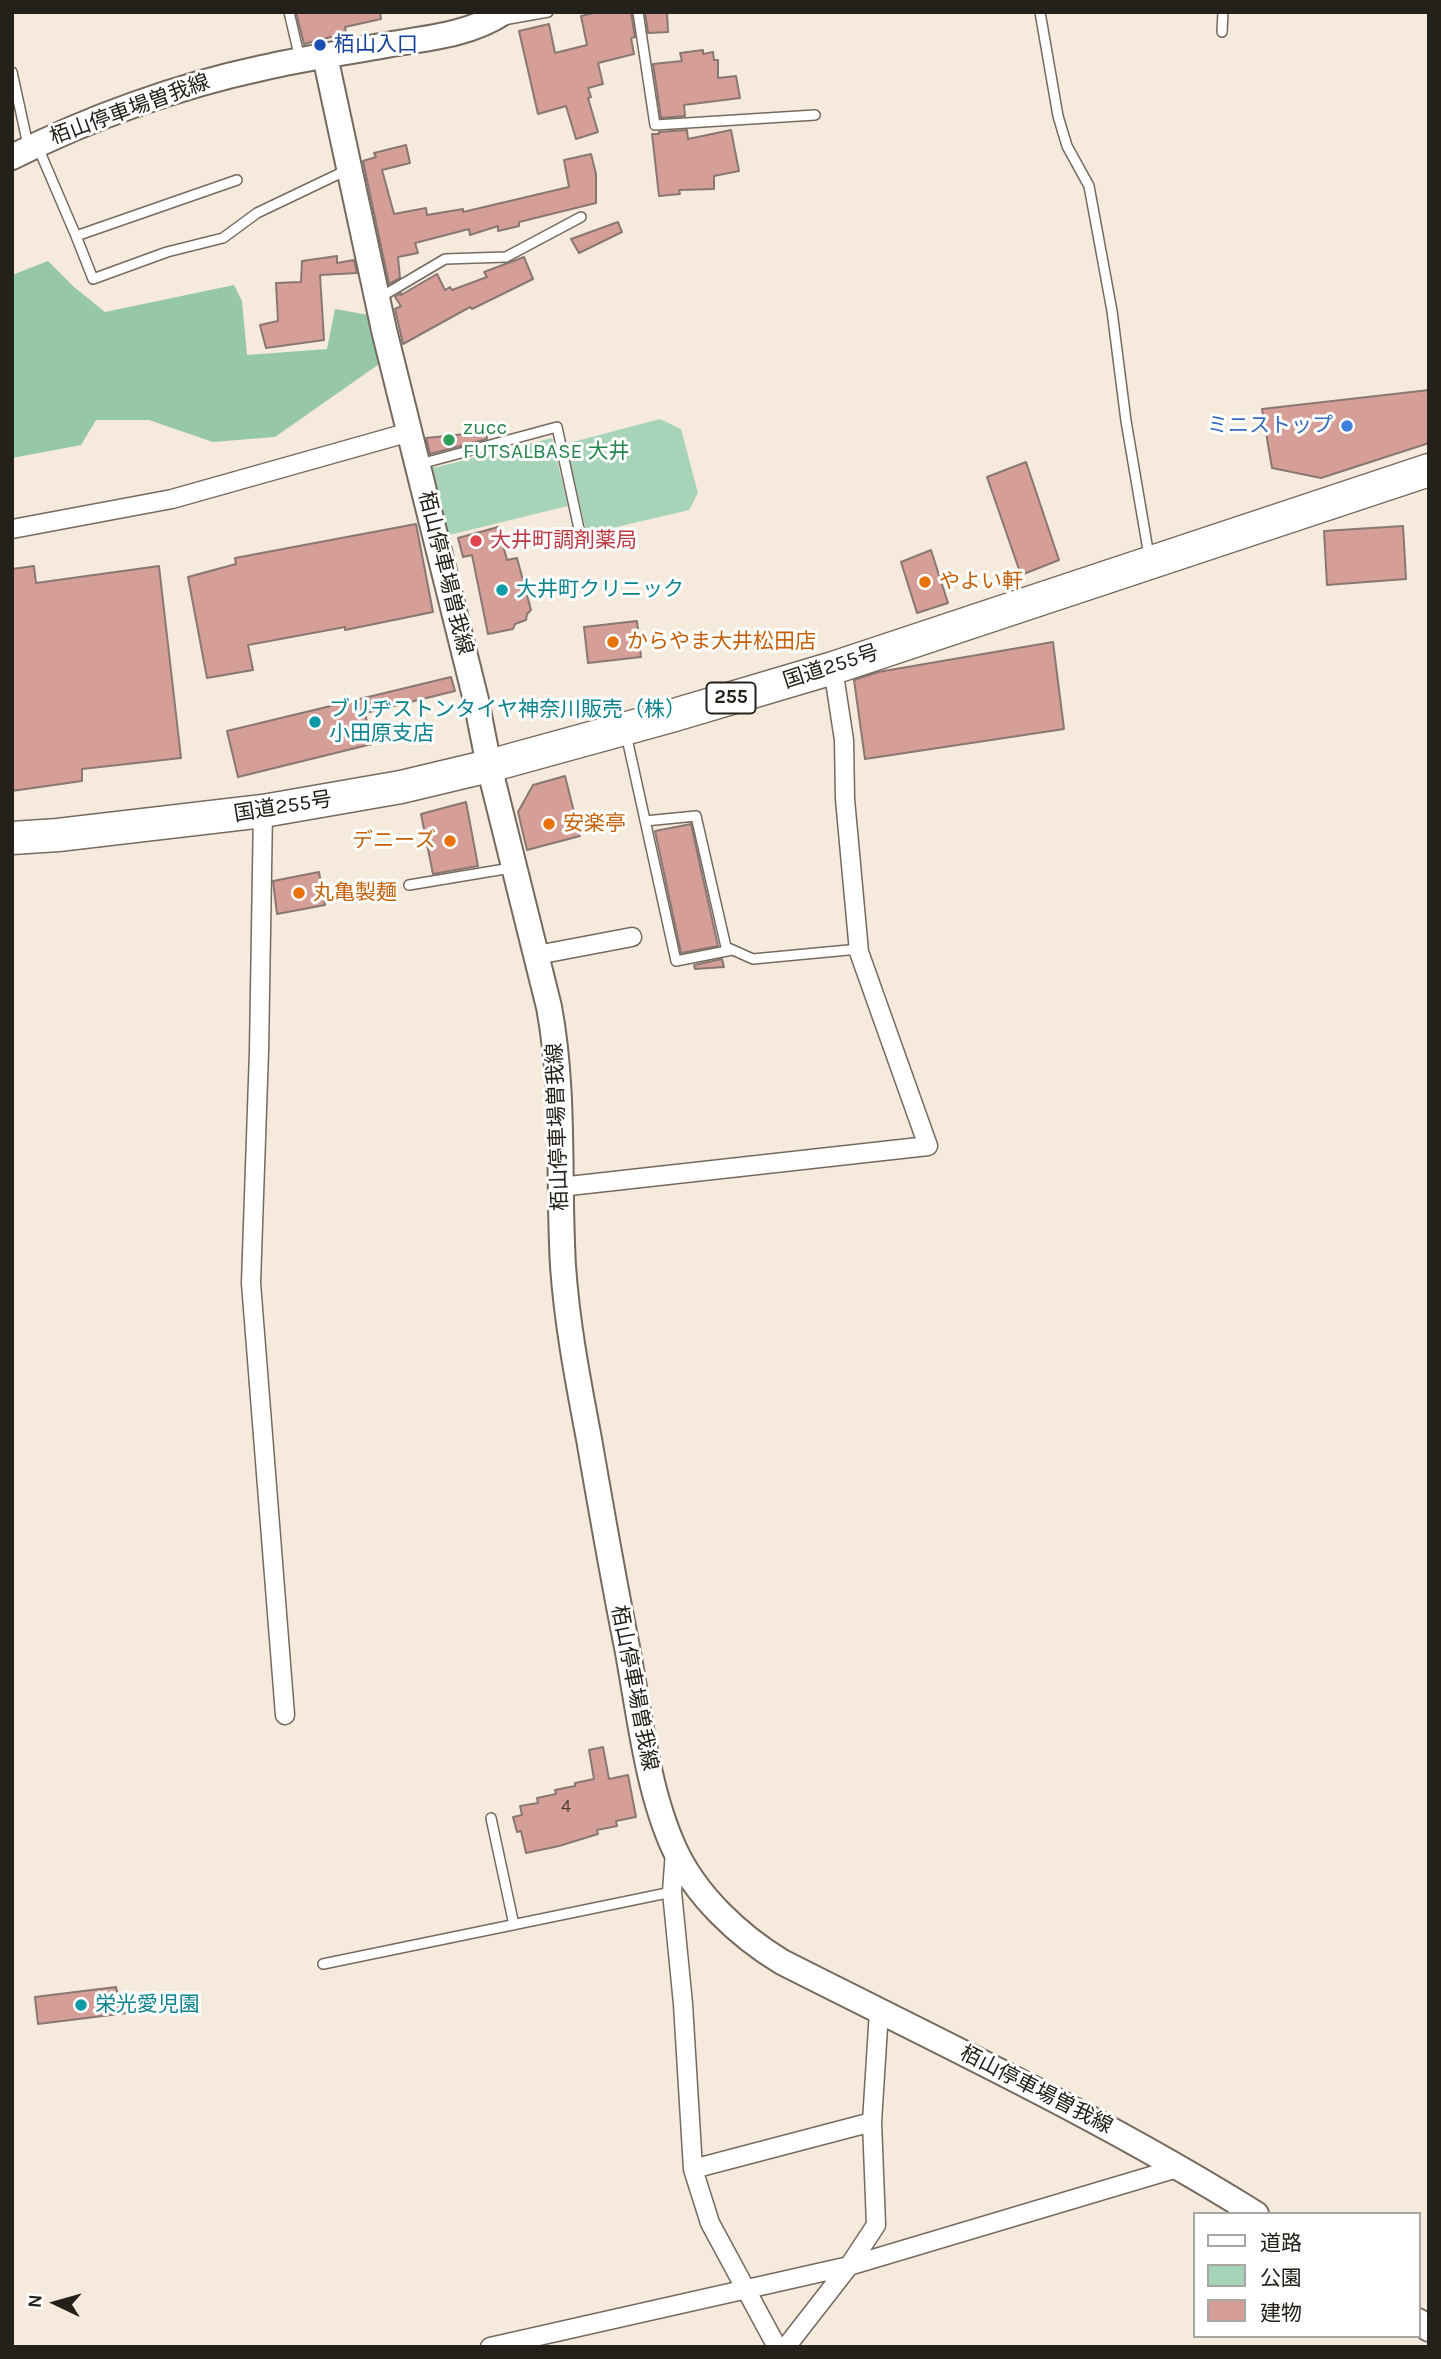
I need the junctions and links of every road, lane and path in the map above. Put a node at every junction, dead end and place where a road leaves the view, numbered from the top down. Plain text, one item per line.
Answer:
1 (289, 12) edge
2 (548, 12) edge
3 (638, 12) edge
4 (1040, 12) edge
5 (1223, 12) edge
6 (496, 18) edge
7 (1222, 32) dead end
8 (325, 56) junction
9 (300, 60) junction
10 (12, 72) edge
11 (815, 115) dead end
12 (26, 150) edge
13 (348, 169) junction
14 (237, 180) dead end
15 (581, 217) dead end
16 (76, 236) junction
17 (377, 299) junction
18 (410, 432) junction
19 (418, 464) junction
20 (1429, 470) edge
21 (12, 529) edge
22 (579, 529) dead end
23 (1150, 562) junction
24 (833, 667) junction
25 (625, 729) junction
26 (489, 766) junction
27 (262, 811) junction
28 (645, 821) junction
29 (12, 838) edge
30 (515, 867) junction
31 (409, 885) dead end
32 (632, 937) dead end
33 (729, 949) junction
34 (859, 949) junction
35 (537, 955) junction
36 (560, 1187) junction
37 (285, 1715) dead end
38 (491, 1818) dead end
39 (675, 1851) junction
40 (672, 1892) junction
41 (514, 1925) junction
42 (323, 1964) dead end
43 (879, 2011) junction
44 (872, 2122) junction
45 (1181, 2167) junction
46 (692, 2169) junction
47 (1253, 2212) edge
48 (849, 2266) junction
49 (745, 2288) junction
50 (491, 2347) edge
51 (777, 2347) edge
52 (786, 2347) edge

1 - 9 lane
2 - 6 lane
3 - 11 lane
4 - 23 lane
5 - 7 lane
6 - 8 main road
8 - 9 main road, 栢山停車場曽我線
8 - 13 main road, 栢山停車場曽我線
9 - 12 main road, 栢山停車場曽我線
10 - 12 lane
12 - 16 lane
13 - 16 lane
13 - 17 main road, 栢山停車場曽我線
14 - 16 lane
15 - 17 lane
17 - 18 main road, 栢山停車場曽我線
18 - 19 main road, 栢山停車場曽我線
18 - 21 street
19 - 22 lane
19 - 26 main road, 栢山停車場曽我線
20 - 23 highway, 国道255号 / 255
23 - 24 highway, 国道255号 / 255
24 - 25 highway, 国道255号 / 255
24 - 34 street
25 - 26 highway, 国道255号 / 255
25 - 28 lane
26 - 27 highway, 国道255号 / 255
26 - 30 main road, 栢山停車場曽我線
27 - 29 highway, 国道255号 / 255
27 - 37 street
28 - 33 lane
28 - 33 lane
30 - 31 lane
30 - 35 main road, 栢山停車場曽我線
32 - 35 street
33 - 34 lane
34 - 36 street
35 - 36 main road, 栢山停車場曽我線
36 - 39 main road, 栢山停車場曽我線
38 - 41 lane
39 - 40 street
39 - 43 main road, 栢山停車場曽我線
40 - 41 lane
40 - 46 street
41 - 42 lane
43 - 44 street
43 - 45 main road, 栢山停車場曽我線
44 - 46 street
44 - 48 street
45 - 47 main road, 栢山停車場曽我線
45 - 48 street
46 - 49 street
48 - 49 street
48 - 52 street
49 - 50 street
49 - 51 street

